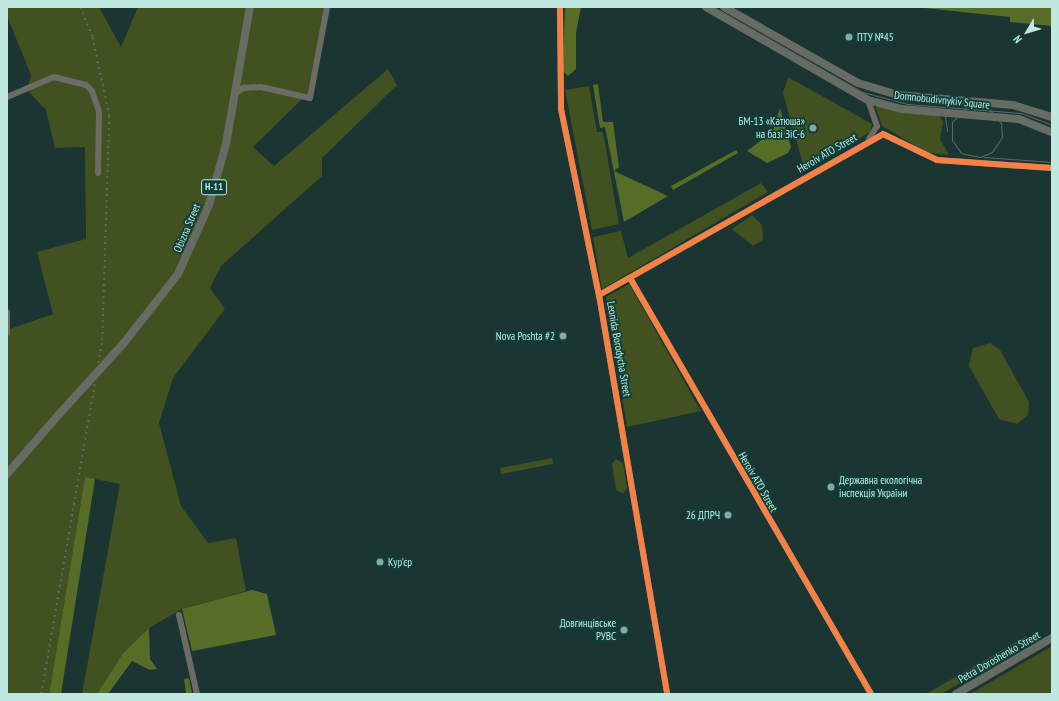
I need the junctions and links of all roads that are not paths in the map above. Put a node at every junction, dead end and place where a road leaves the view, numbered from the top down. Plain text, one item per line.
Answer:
1 (250, 7) edge
2 (327, 7) edge
3 (560, 7) edge
4 (706, 7) edge
5 (724, 7) edge
6 (236, 93) junction
7 (7, 97) edge
8 (868, 100) junction
9 (1052, 117) edge
10 (1052, 132) edge
11 (868, 140) junction
12 (1052, 168) edge
13 (98, 174) dead end
14 (630, 278) junction
15 (600, 295) junction
16 (7, 312) edge
17 (8, 332) edge
18 (7, 474) edge
19 (179, 615) dead end
20 (1052, 638) edge
21 (197, 694) edge
22 (667, 694) edge
23 (870, 694) edge
24 (956, 694) edge

1 - 6 main road, Obizna Street / Н-11
2 - 6 street
3 - 15 street, Leonida Borodycha Street
4 - 8 main road, Domnobudivnykiv Square
5 - 9 main road, Domnobudivnykiv Square
6 - 18 main road, Obizna Street / Н-11, bridge
7 - 13 street
8 - 10 main road, Domnobudivnykiv Square
8 - 11 street
11 - 12 street, Heroiv ATO Street
11 - 14 street, Heroiv ATO Street
14 - 15 street, Heroiv ATO Street
14 - 23 street, Heroiv ATO Street
15 - 22 street, Leonida Borodycha Street
16 - 17 street
19 - 21 street
20 - 24 main road, Petra Doroshenko Street

